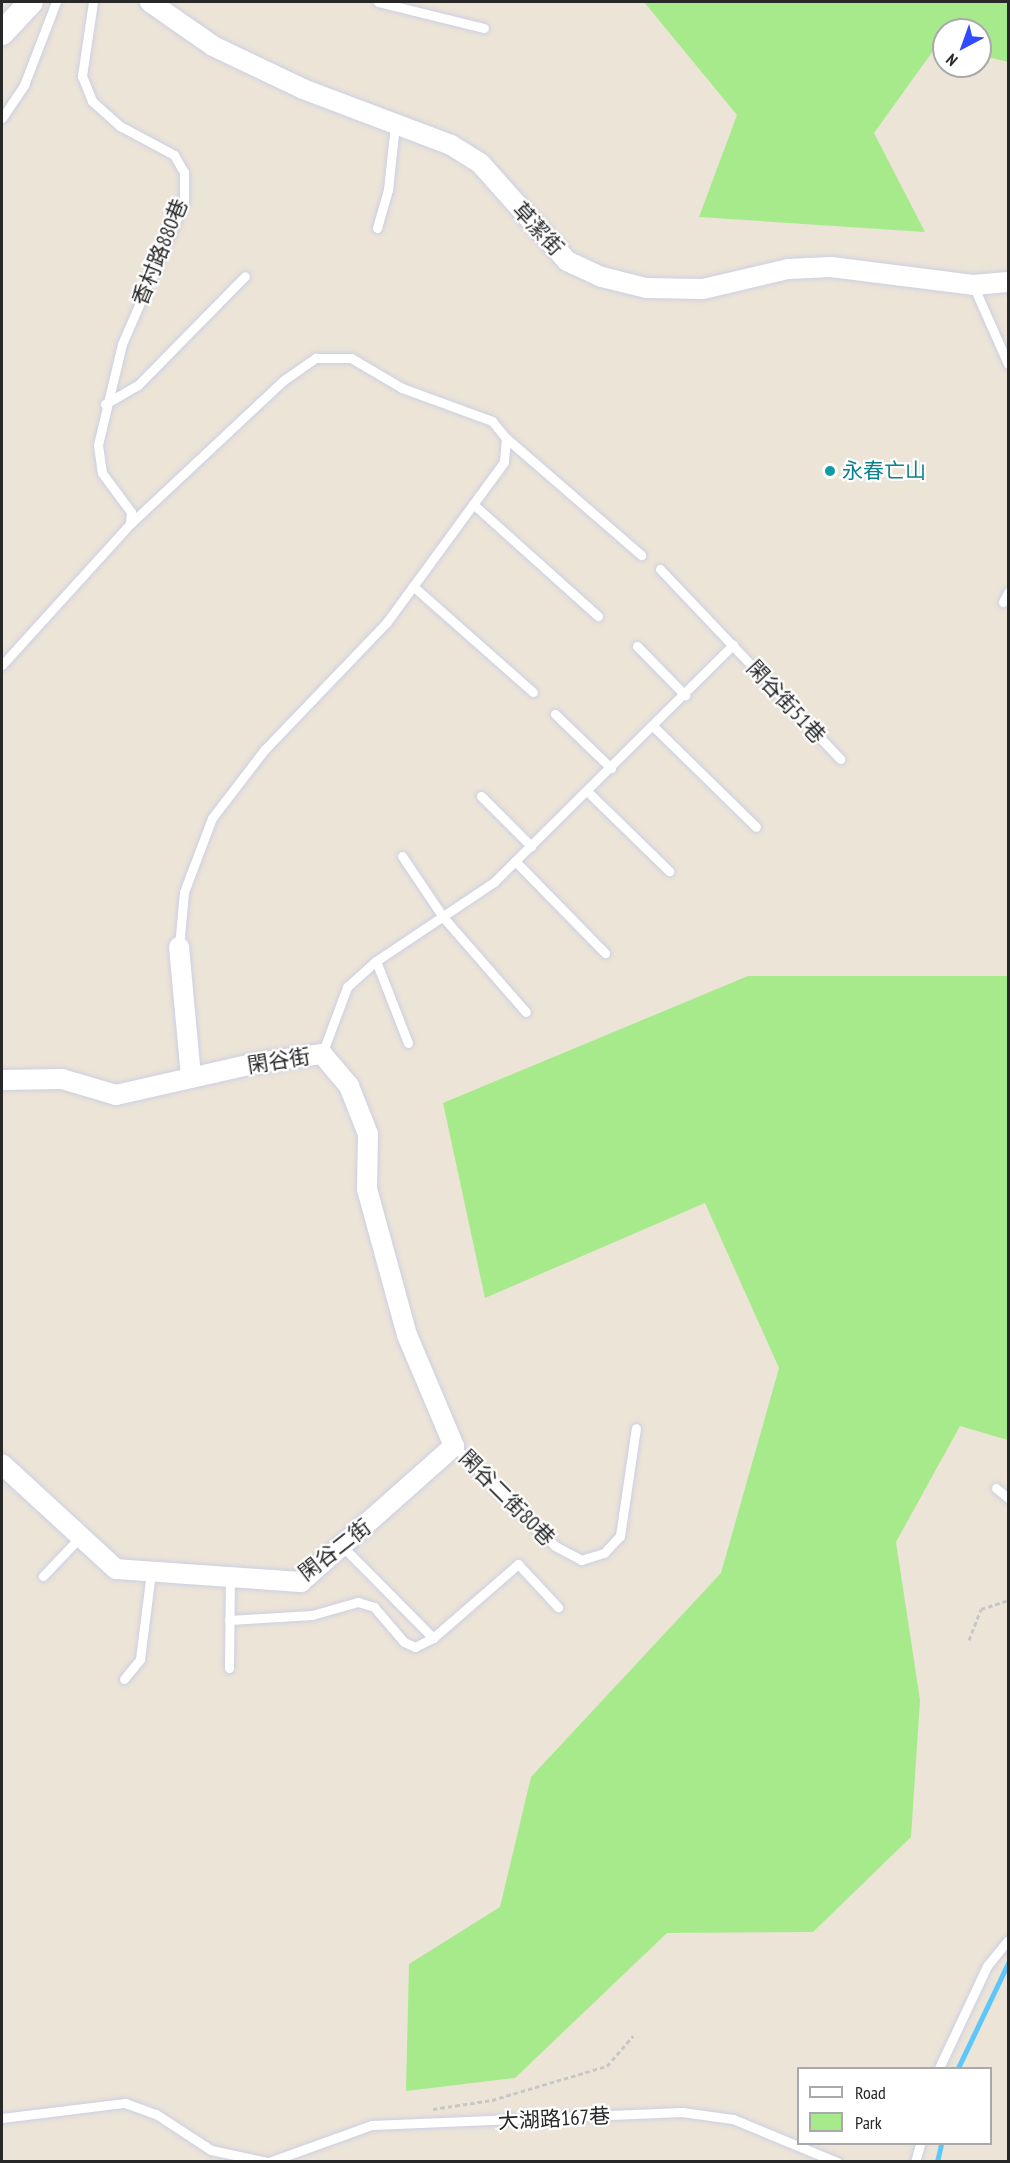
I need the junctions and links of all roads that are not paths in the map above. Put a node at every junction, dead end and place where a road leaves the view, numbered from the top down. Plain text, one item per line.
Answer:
1 (31, 2) edge
2 (56, 2) edge
3 (93, 2) edge
4 (150, 2) edge
5 (378, 2) edge
6 (484, 28) dead end
7 (2, 33) edge
8 (2, 118) edge
9 (395, 125) junction
10 (377, 228) dead end
11 (245, 276) dead end
12 (1008, 282) edge
13 (973, 285) junction
14 (1008, 364) edge
15 (105, 404) junction
16 (506, 438) junction
17 (473, 504) junction
18 (130, 524) junction
19 (641, 555) dead end
20 (660, 569) dead end
21 (413, 585) junction
22 (1008, 592) edge
23 (1003, 602) dead end
24 (598, 616) dead end
25 (733, 645) junction
26 (637, 646) dead end
27 (2, 665) edge
28 (533, 692) dead end
29 (685, 695) junction
30 (555, 714) dead end
31 (653, 726) junction
32 (840, 759) dead end
33 (611, 768) junction
34 (587, 791) junction
35 (481, 796) dead end
36 (756, 827) dead end
37 (531, 846) junction
38 (402, 856) dead end
39 (515, 861) junction
40 (669, 871) dead end
41 (442, 916) junction
42 (179, 947) joint
43 (605, 952) dead end
44 (376, 961) junction
45 (526, 1012) dead end
46 (408, 1043) dead end
47 (322, 1054) junction
48 (191, 1077) junction
49 (2, 1080) edge
50 (636, 1428) dead end
51 (454, 1446) junction
52 (2, 1464) edge
53 (996, 1488) dead end
54 (1008, 1498) edge
55 (80, 1537) junction
56 (344, 1548) junction
57 (151, 1572) junction
58 (43, 1576) dead end
59 (230, 1577) junction
60 (558, 1607) dead end
61 (229, 1620) junction
62 (433, 1638) junction
63 (229, 1668) dead end
64 (124, 1679) dead end
65 (1008, 1940) edge
66 (939, 2067) edge
67 (2, 2118) edge
68 (920, 2145) edge
69 (268, 2162) edge
70 (837, 2162) edge
71 (915, 2162) edge

1 - 7 street
2 - 8 lane
3 - 15 lane, 香村路880巷
4 - 9 street, 草潔街
5 - 6 lane
9 - 10 lane
9 - 13 street, 草潔街
11 - 15 lane
12 - 13 street, 草潔街
13 - 14 lane
15 - 18 lane, 香村路880巷
16 - 17 lane
16 - 18 lane
16 - 19 lane
17 - 21 lane
17 - 24 lane
18 - 27 lane
20 - 25 lane, 閑谷街51巷
21 - 28 lane
21 - 42 lane
22 - 23 lane
25 - 29 lane, 閑谷街51巷
25 - 32 lane, 閑谷街51巷
26 - 29 lane
29 - 31 lane, 閑谷街51巷
30 - 33 lane
31 - 33 lane, 閑谷街51巷
31 - 36 lane
33 - 34 lane, 閑谷街51巷
34 - 37 lane, 閑谷街51巷
34 - 40 lane
35 - 37 lane
37 - 39 lane, 閑谷街51巷
38 - 41 lane
39 - 41 lane, 閑谷街51巷
39 - 43 lane
41 - 44 lane, 閑谷街51巷
41 - 45 lane
42 - 48 street
44 - 46 lane
44 - 47 lane, 閑谷街51巷
47 - 48 street, 閑谷街
47 - 51 street, 閑谷街
48 - 49 street, 閑谷街
50 - 51 lane, 閑谷二街80巷
51 - 56 street, 閑谷二街
52 - 55 street, 閑谷二街
53 - 54 lane
55 - 57 street, 閑谷二街
55 - 58 lane
56 - 59 street, 閑谷二街
56 - 62 lane
57 - 59 street, 閑谷二街
57 - 64 lane
59 - 61 lane
60 - 62 lane
61 - 62 lane
61 - 63 lane
65 - 66 lane
67 - 69 lane, 大湖路167巷
68 - 71 lane
69 - 70 lane, 大湖路167巷

